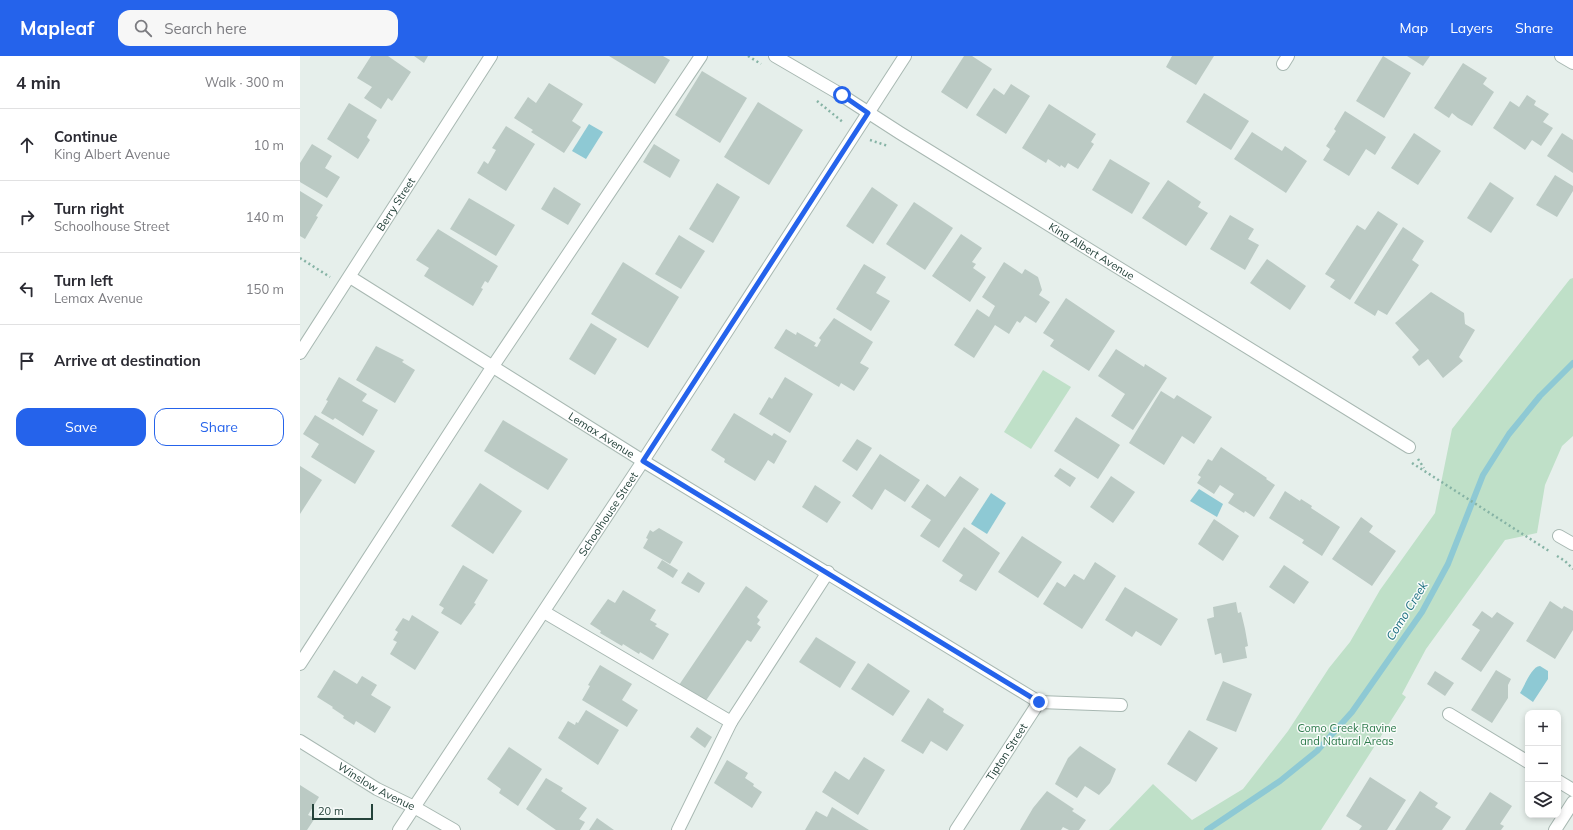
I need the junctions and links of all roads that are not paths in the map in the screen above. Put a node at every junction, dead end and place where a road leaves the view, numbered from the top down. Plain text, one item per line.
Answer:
1 (491, 56) edge
2 (701, 56) edge
3 (775, 56) edge
4 (905, 56) edge
5 (1561, 56) edge
6 (1573, 63) edge
7 (868, 113) junction
8 (347, 281) junction
9 (300, 353) edge
10 (493, 366) junction
11 (1409, 447) dead end
12 (643, 461) junction
13 (1559, 536) dead end
14 (1573, 544) edge
15 (828, 572) junction
16 (544, 612) junction
17 (300, 664) edge
18 (1039, 702) junction
19 (1121, 705) dead end
20 (1449, 714) dead end
21 (731, 722) junction
22 (300, 741) edge
23 (1525, 760) edge
24 (1560, 782) edge
25 (1573, 790) edge
26 (1573, 802) edge
27 (414, 807) junction
28 (399, 830) edge
29 (454, 830) edge
30 (678, 830) edge
31 (956, 830) edge
32 (1556, 830) edge

1 - 8 street, Berry Street
2 - 10 street
3 - 7 street, King Albert Avenue
4 - 7 street, Schoolhouse Street
5 - 6 street
7 - 11 street, King Albert Avenue
7 - 12 street, Schoolhouse Street
8 - 9 street, Berry Street
8 - 10 street, Lemax Avenue
10 - 12 street, Lemax Avenue
10 - 17 street
12 - 15 street, Lemax Avenue
12 - 16 street, Schoolhouse Street
13 - 14 street
15 - 18 street, Lemax Avenue
15 - 21 street
16 - 21 street
16 - 27 street, Schoolhouse Street
18 - 19 street
18 - 31 street, Tipton Street
20 - 23 street
21 - 30 street
22 - 27 street, Winslow Avenue
24 - 25 street
26 - 32 street
27 - 28 street, Schoolhouse Street
27 - 29 street, Winslow Avenue

